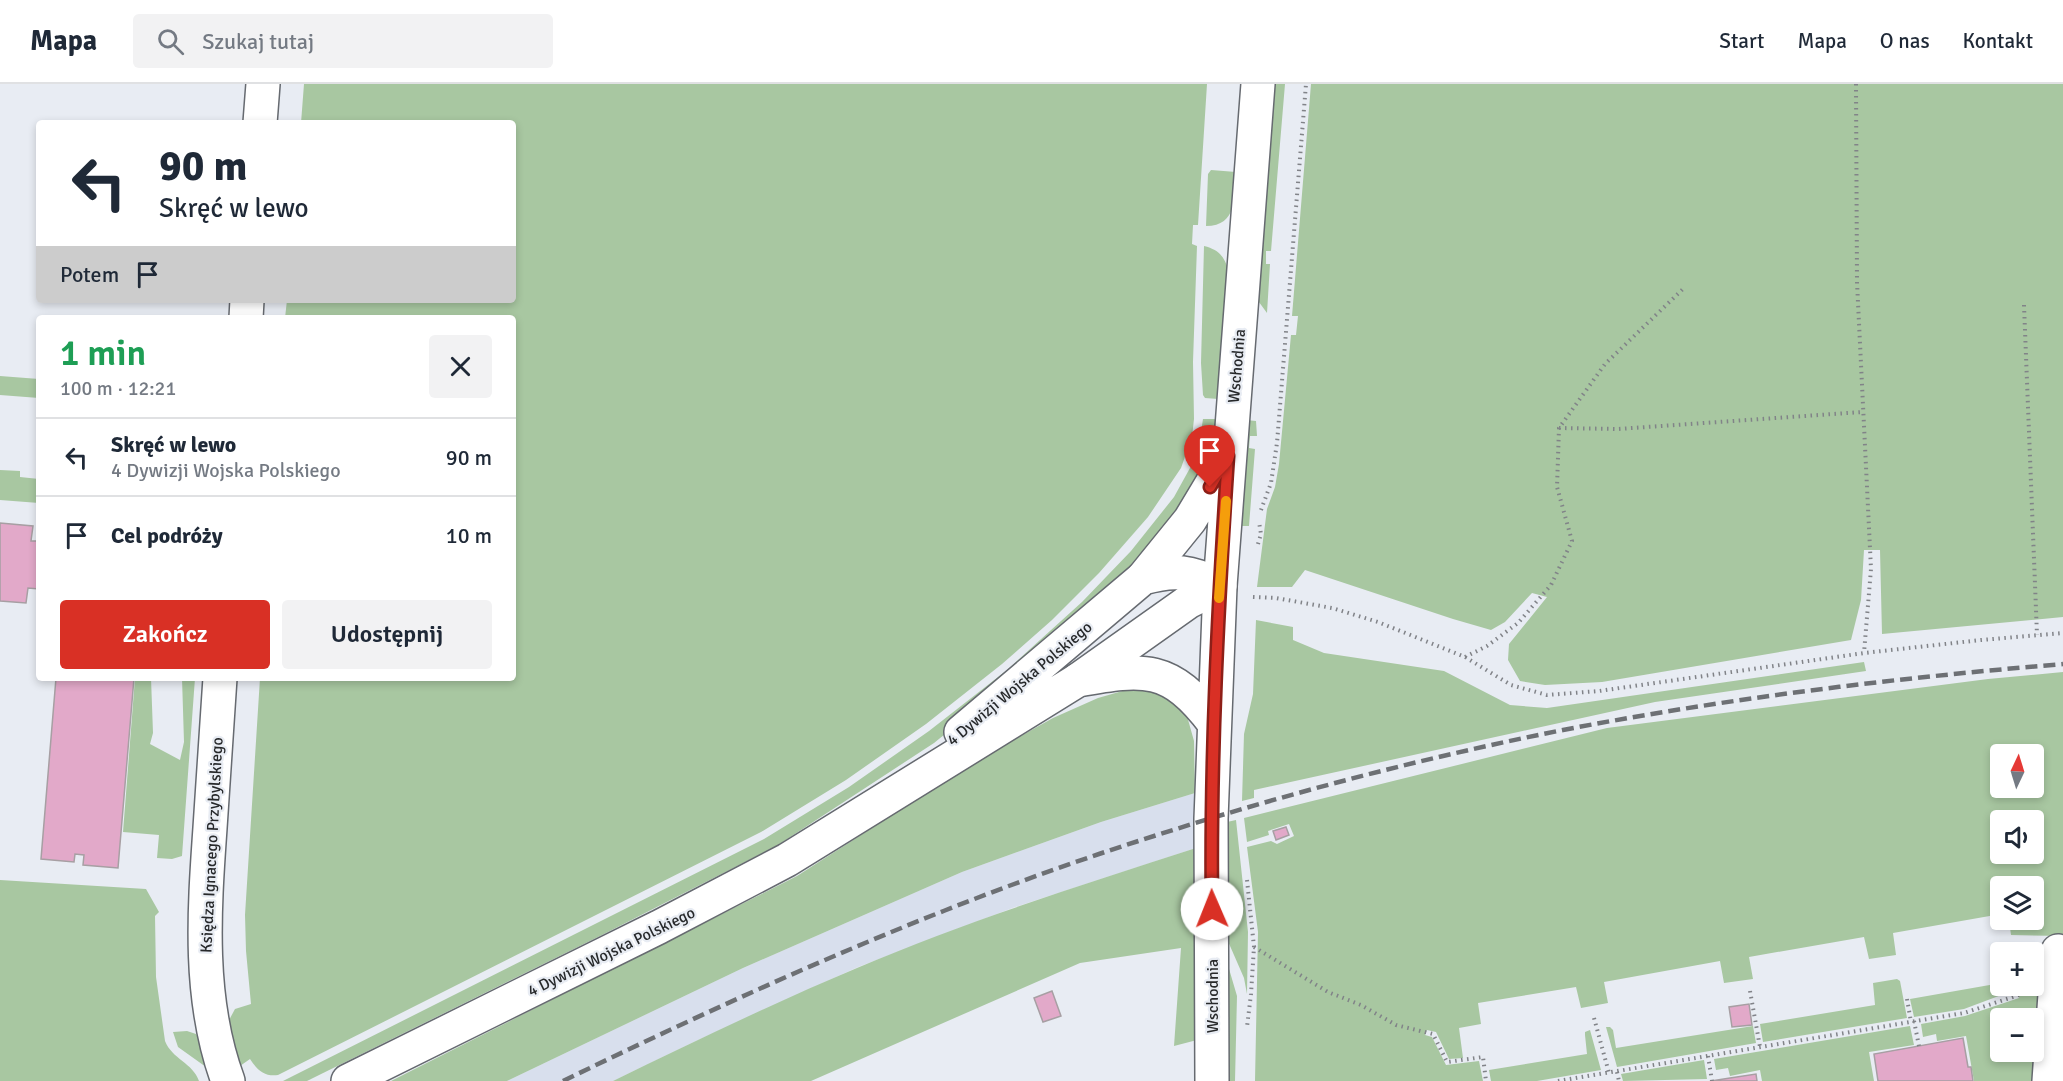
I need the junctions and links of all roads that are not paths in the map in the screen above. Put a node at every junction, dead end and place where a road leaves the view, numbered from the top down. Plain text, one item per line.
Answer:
1 (262, 84) edge
2 (1258, 84) edge
3 (260, 120) edge
4 (1228, 456) junction
5 (1143, 578) junction
6 (1231, 591) junction
7 (1078, 680) junction
8 (220, 681) edge
9 (1214, 723) junction
10 (867, 810) junction
11 (2058, 951) dead end
12 (228, 1081) edge
13 (348, 1081) edge
14 (1212, 1081) edge
15 (2049, 1081) edge

1 - 3 street
2 - 4 street, Wschodnia
4 - 5 street, 4 Dywizji Wojska Polskiego
4 - 6 street, Wschodnia
5 - 6 street, 4 Dywizji Wojska Polskiego
5 - 10 street, 4 Dywizji Wojska Polskiego
6 - 7 street, 4 Dywizji Wojska Polskiego
6 - 9 street, Wschodnia
7 - 9 street, 4 Dywizji Wojska Polskiego
7 - 10 street, 4 Dywizji Wojska Polskiego
8 - 12 street, Księdza Ignacego Przybylskiego
9 - 14 street, Wschodnia
10 - 13 street, 4 Dywizji Wojska Polskiego
11 - 15 street

